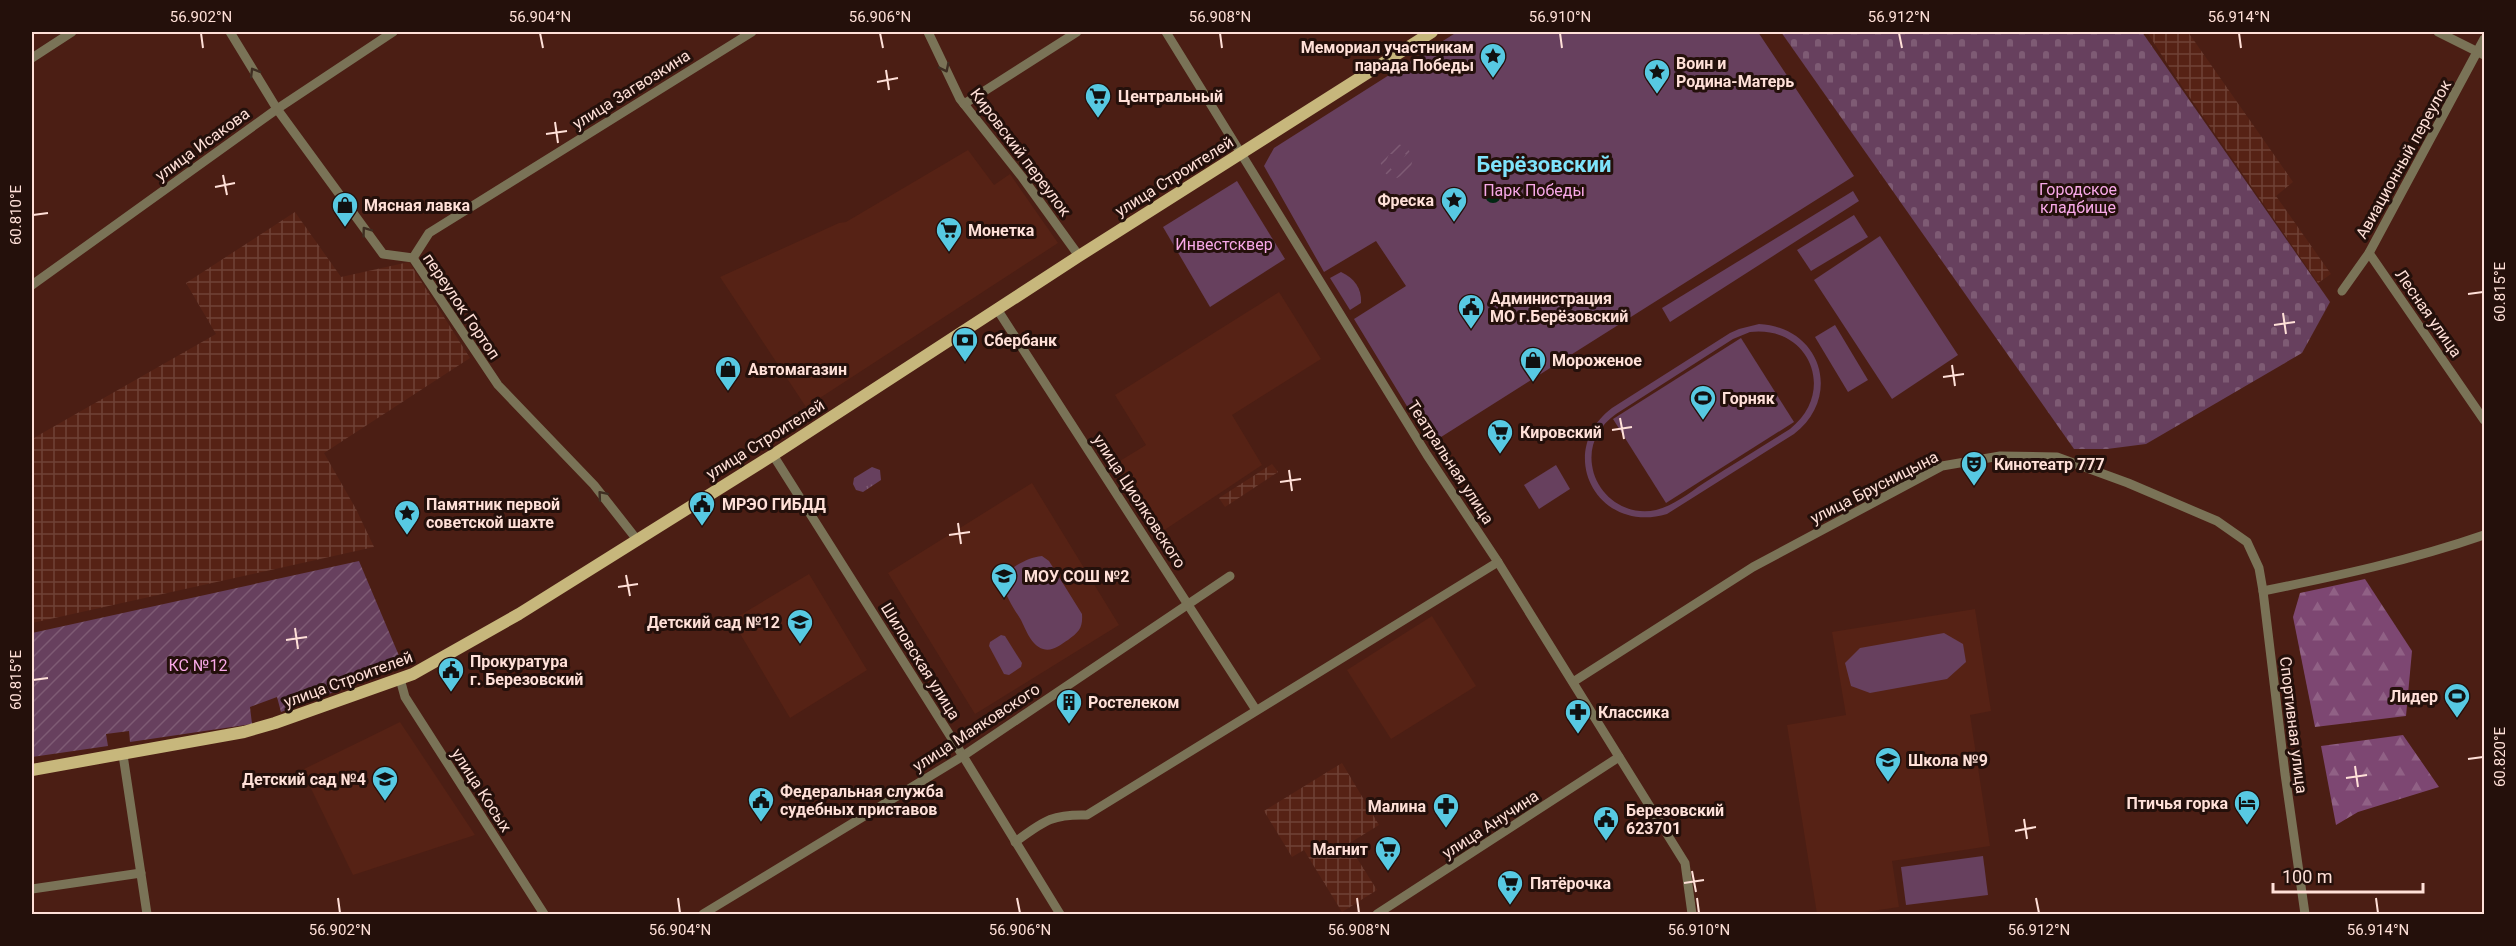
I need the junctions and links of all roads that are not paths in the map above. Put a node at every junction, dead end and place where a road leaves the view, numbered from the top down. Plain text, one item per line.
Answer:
1 (72, 32) edge
2 (230, 32) edge
3 (393, 32) edge
4 (752, 32) edge
5 (928, 32) edge
6 (1077, 32) edge
7 (1166, 32) edge
8 (1432, 32) edge
9 (2438, 32) edge
10 (2484, 39) edge
11 (2482, 53) edge
12 (32, 58) edge
13 (964, 104) junction
14 (277, 109) junction
15 (1242, 154) junction
16 (2369, 253) junction
17 (1079, 256) junction
18 (413, 258) junction
19 (32, 285) edge
20 (2342, 291) dead end
21 (997, 309) junction
22 (2484, 420) edge
23 (773, 455) junction
24 (2484, 535) edge
25 (638, 541) junction
26 (2247, 542) joint
27 (1498, 562) junction
28 (1230, 576) dead end
29 (2263, 591) junction
30 (1188, 603) junction
31 (400, 679) junction
32 (1573, 682) junction
33 (1256, 710) junction
34 (123, 755) junction
35 (963, 756) junction
36 (1619, 757) junction
37 (32, 770) edge
38 (1015, 842) junction
39 (141, 873) junction
40 (32, 889) edge
41 (147, 915) edge
42 (544, 915) edge
43 (703, 915) edge
44 (1060, 915) edge
45 (1377, 915) edge
46 (1692, 915) edge
47 (2305, 915) edge

1 - 12 street
14 -> 2 street, переулок Гортоп
3 - 14 street, улица Исакова
4 - 18 street, улица Загвозкина
5 -> 13 street, Кировский переулок
6 - 13 street
7 - 15 street, Театральная улица
8 - 15 main road, улица Строителей
9 - 11 street
10 - 11 street, Авиационный переулок
11 - 16 street, Авиационный переулок
13 - 17 street, Кировский переулок
18 -> 14 street, переулок Гортоп
14 - 19 street, улица Исакова
15 - 17 main road, улица Строителей
15 - 27 street, Театральная улица
16 - 20 street, Авиационный переулок
16 - 22 street, Лесная улица
17 - 21 main road, улица Строителей
25 -> 18 street, переулок Гортоп
21 - 23 main road, улица Строителей
21 - 30 street, улица Циолковского
23 - 25 main road, улица Строителей
23 - 35 street, Шиловская улица
24 - 29 street
25 - 31 main road, улица Строителей
26 - 29 street, Спортивная улица
26 - 32 street, улица Брусницына
27 - 32 street, Театральная улица
27 - 33 street
28 - 30 street, улица Маяковского
29 - 47 street, Спортивная улица
30 - 33 street, улица Циолковского
30 - 35 street, улица Маяковского
31 - 34 main road, улица Строителей
31 - 42 street, улица Косых
32 - 36 street, Театральная улица
33 - 38 street
34 - 37 main road, улица Строителей
34 - 39 street
35 - 38 street, Шиловская улица
35 - 43 street, улица Маяковского
36 - 45 street, улица Анучина
36 - 46 street, Театральная улица
38 - 44 street, Шиловская улица
39 - 40 street
39 - 41 street

